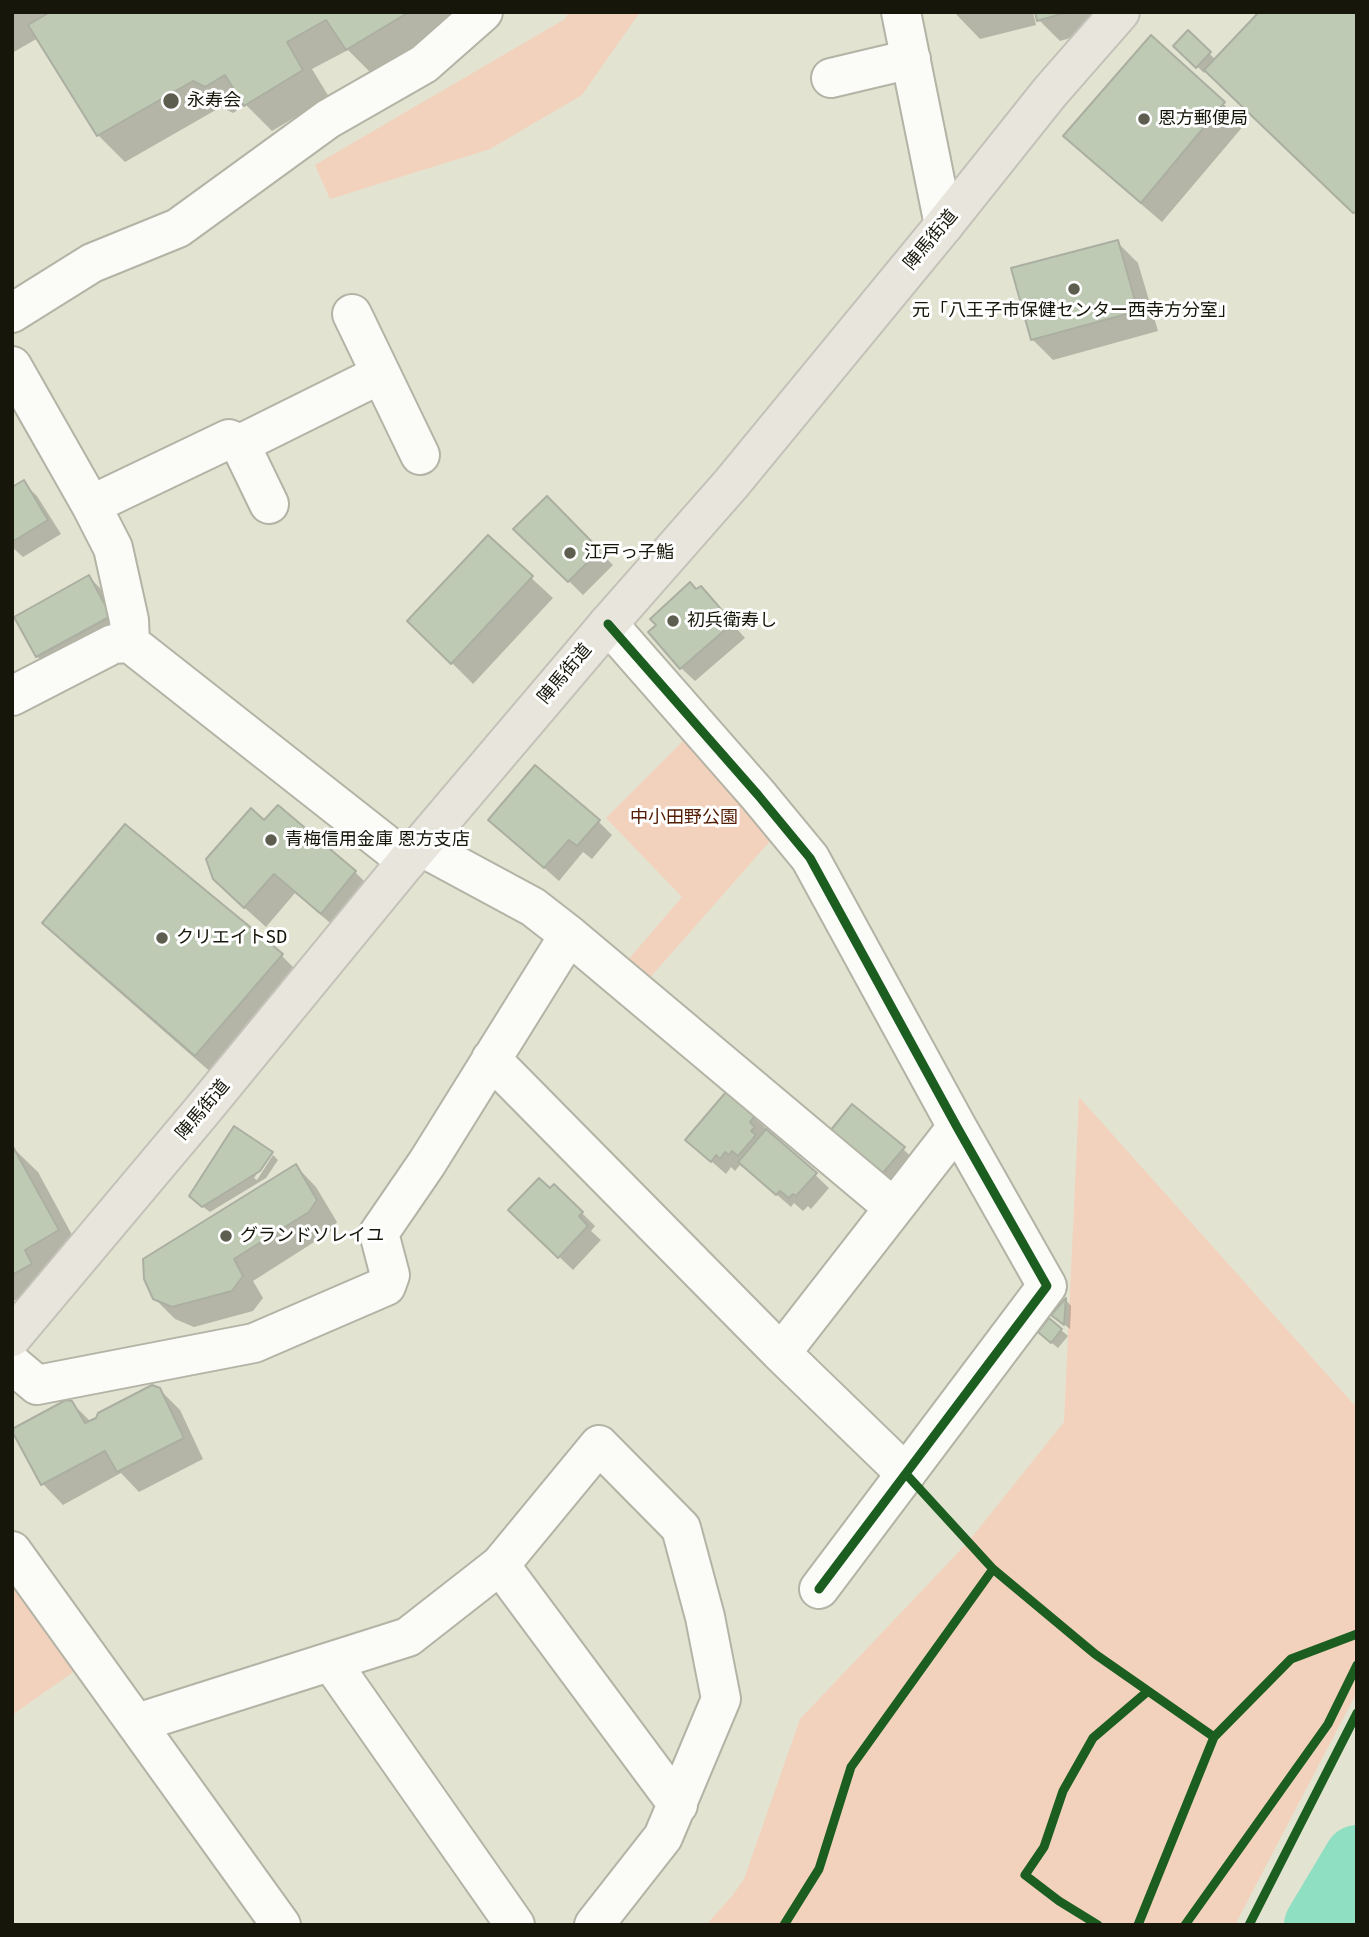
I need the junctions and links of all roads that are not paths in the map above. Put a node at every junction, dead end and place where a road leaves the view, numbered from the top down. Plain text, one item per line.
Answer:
1 (483, 12) edge
2 (901, 12) edge
3 (1120, 12) edge
4 (911, 59) junction
5 (831, 78) dead end
6 (944, 225) junction
7 (12, 313) edge
8 (352, 314) dead end
9 (12, 366) edge
10 (381, 374) junction
11 (240, 443) junction
12 (420, 455) dead end
13 (269, 504) dead end
14 (91, 505) junction
15 (608, 624) junction
16 (130, 643) junction
17 (12, 696) edge
18 (413, 853) junction
19 (569, 935) junction
20 (491, 1059) junction
21 (957, 1127) junction
22 (894, 1208) junction
23 (12, 1337) edge
24 (781, 1353) junction
25 (12, 1364) edge
26 (906, 1474) junction
27 (12, 1551) edge
28 (500, 1565) junction
29 (819, 1589) dead end
30 (331, 1662) junction
31 (136, 1723) junction
32 (678, 1805) junction
33 (281, 1925) edge
34 (514, 1925) edge
35 (594, 1925) edge

1 - 7 street
2 - 4 street
3 - 6 main road, 陣馬街道
4 - 5 street
4 - 6 street
6 - 15 main road, 陣馬街道
8 - 10 street
9 - 14 street
10 - 11 street
10 - 12 street
11 - 13 street
11 - 14 street
14 - 16 street
15 - 18 main road, 陣馬街道
15 - 21 street
16 - 17 street
16 - 18 street
18 - 19 street
18 - 23 main road, 陣馬街道
19 - 20 street
19 - 22 street
20 - 24 street
20 - 25 street
21 - 22 street
21 - 26 street
22 - 24 street
24 - 26 street
26 - 29 street
27 - 31 street
28 - 30 street
28 - 32 street
28 - 32 street
30 - 31 street
30 - 34 street
31 - 33 street
32 - 35 street

